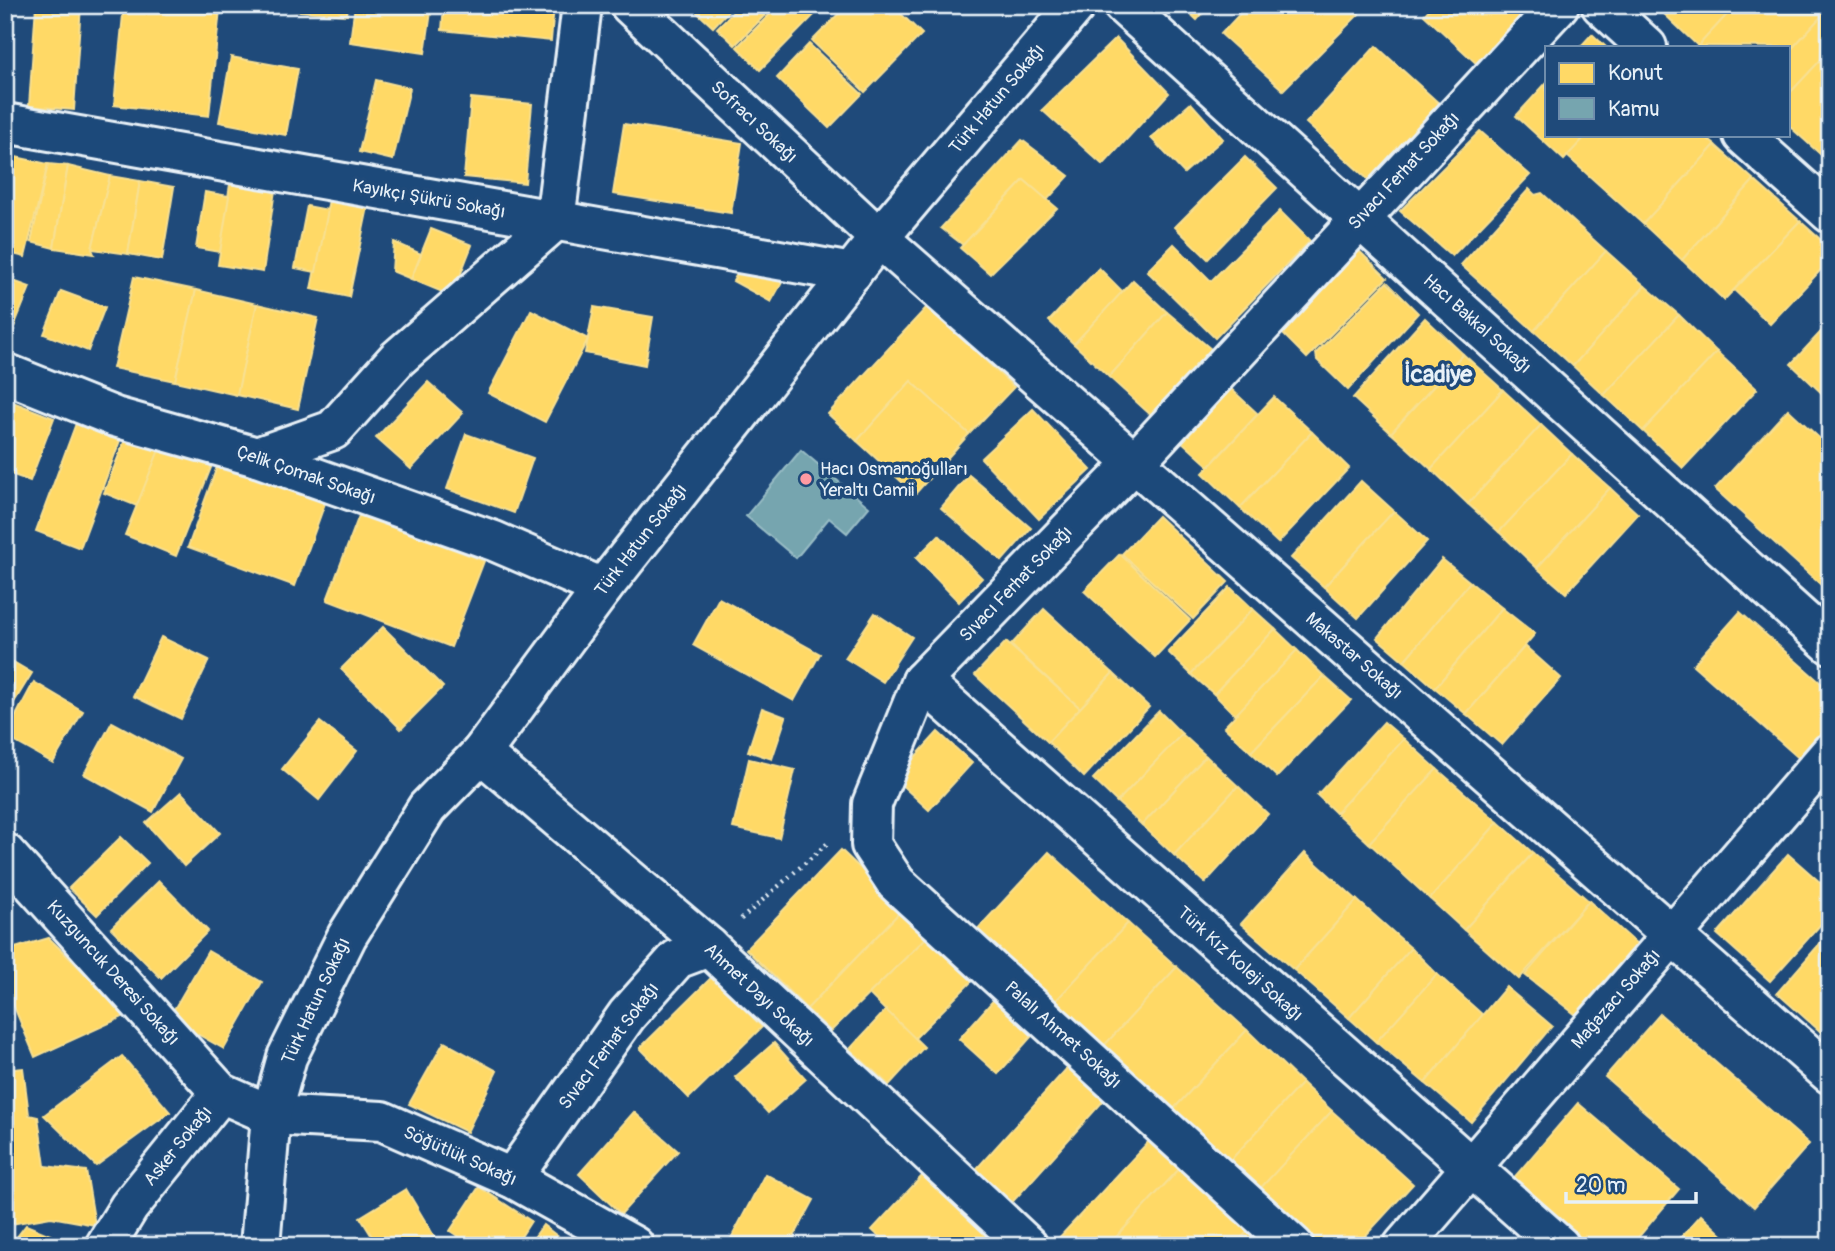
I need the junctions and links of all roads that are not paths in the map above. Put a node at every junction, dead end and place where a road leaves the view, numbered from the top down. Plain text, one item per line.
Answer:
1 (582, 5) edge
2 (630, 5) edge
3 (1076, 5) edge
4 (1124, 5) edge
5 (1559, 5) edge
6 (1601, 5) edge
7 (1646, 46) edge
8 (5, 123) edge
9 (1744, 136) edge
10 (1830, 213) edge
11 (1360, 218) junction
12 (555, 221) junction
13 (879, 238) junction
14 (852, 273) junction
15 (5, 373) edge
16 (257, 457) junction
17 (1134, 463) junction
18 (603, 588) junction
19 (1830, 644) edge
20 (922, 681) junction
21 (481, 752) junction
22 (1830, 753) edge
23 (872, 804) joint
24 (5, 853) edge
25 (1672, 935) junction
26 (709, 947) junction
27 (1830, 1074) edge
28 (221, 1093) junction
29 (271, 1115) junction
30 (1470, 1168) junction
31 (512, 1178) junction
32 (105, 1246) edge
33 (260, 1246) edge
34 (634, 1246) edge
35 (1028, 1246) edge
36 (1294, 1246) edge
37 (1403, 1246) edge
38 (1560, 1246) edge

1 - 12 street
2 - 13 street, Sofracı Sokağı
3 - 13 street, Türk Hatun Sokağı
4 - 11 street, Hacı Bakkal Sokağı
5 - 11 street, Sıvacı Ferhat Sokağı
6 - 7 street
8 - 12 street, Kayıkçı Şükrü Sokağı
9 - 10 street
11 - 17 street, Sıvacı Ferhat Sokağı
11 - 19 street, Hacı Bakkal Sokağı
12 - 14 street, Kayıkçı Şükrü Sokağı
12 - 16 street
13 - 14 street, Türk Hatun Sokağı
13 - 17 street, Makastar Sokağı
14 - 18 street, Türk Hatun Sokağı
15 - 16 street, Çelik Çomak Sokağı
16 - 18 street, Çelik Çomak Sokağı
17 - 20 street, Sıvacı Ferhat Sokağı
17 - 25 street, Makastar Sokağı
18 - 21 street, Türk Hatun Sokağı
20 - 23 street, Sıvacı Ferhat Sokağı
20 - 30 street, Türk Kız Koleji Sokağı
21 - 26 street, Ahmet Dayı Sokağı
21 - 29 street, Türk Hatun Sokağı
22 - 25 street, Mağazacı Sokağı
23 - 36 street, Palalı Ahmet Sokağı
24 - 28 street, Kuzguncuk Deresi Sokağı
25 - 27 street, Makastar Sokağı
25 - 30 street, Mağazacı Sokağı
26 - 31 street, Sıvacı Ferhat Sokağı
26 - 35 street, Ahmet Dayı Sokağı
28 - 29 street, Asker Sokağı
28 - 32 street, Asker Sokağı
29 - 31 street, Söğütlük Sokağı
29 - 33 street, Türk Hatun Sokağı
30 - 37 street, Mağazacı Sokağı
30 - 38 street, Türk Kız Koleji Sokağı
31 - 34 street, Söğütlük Sokağı

